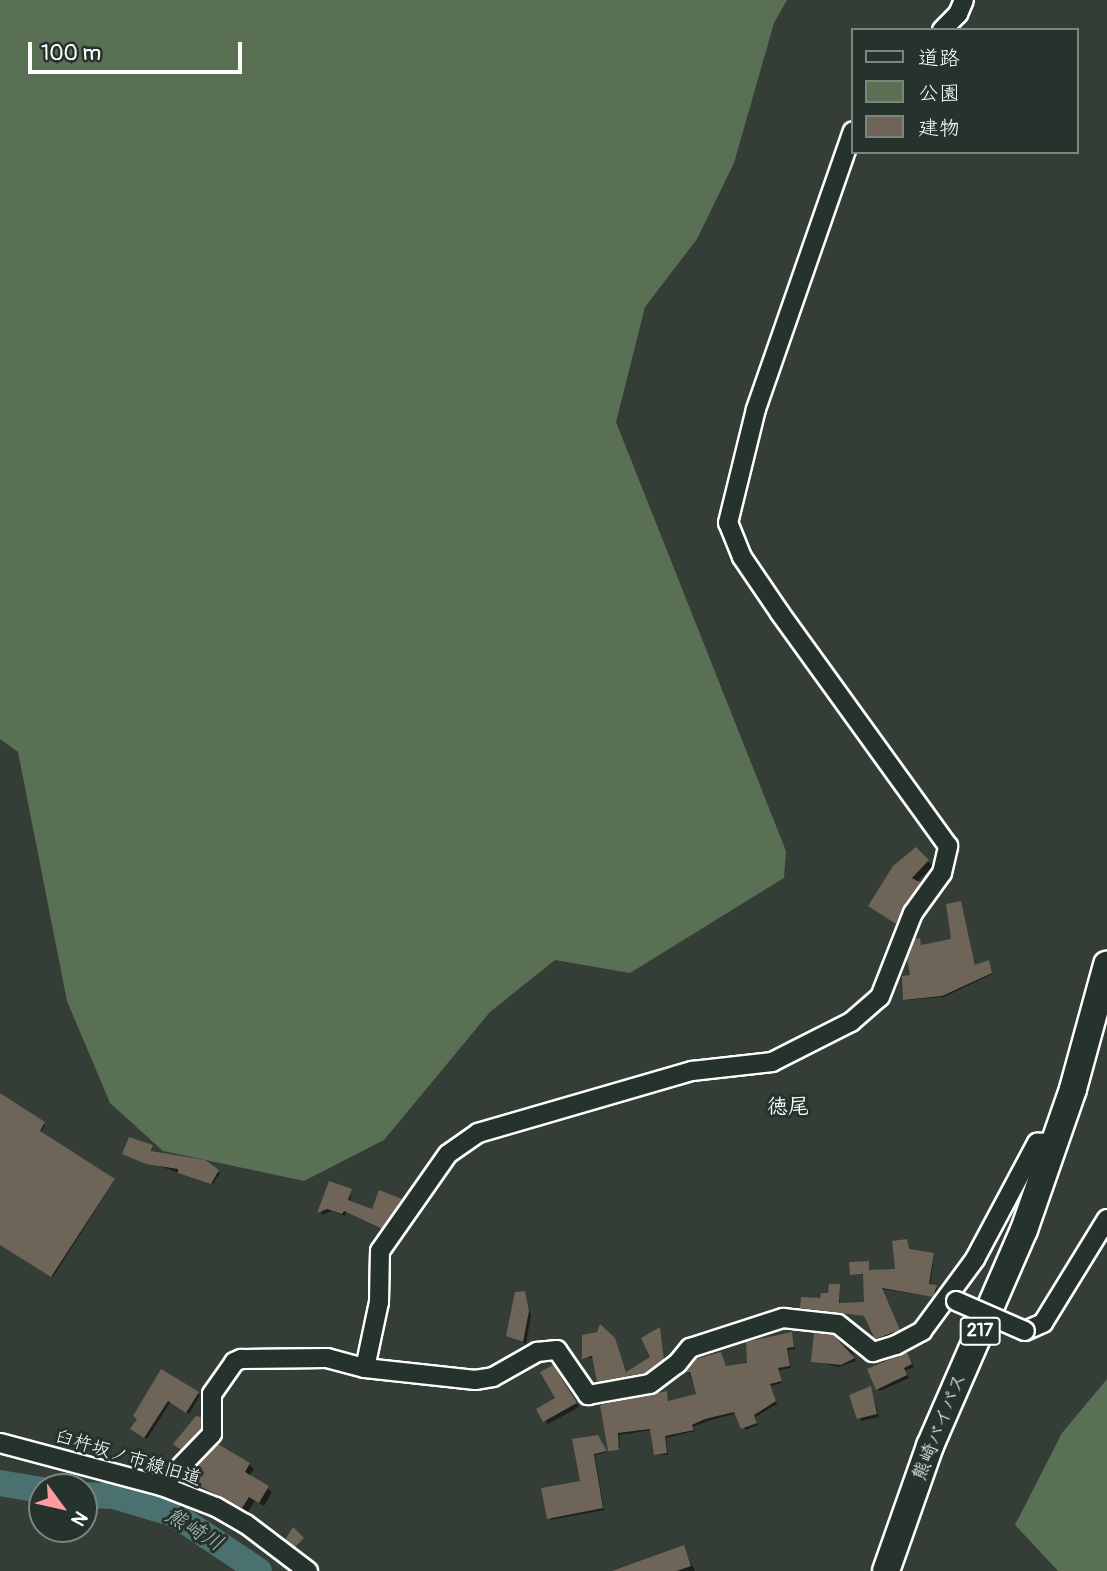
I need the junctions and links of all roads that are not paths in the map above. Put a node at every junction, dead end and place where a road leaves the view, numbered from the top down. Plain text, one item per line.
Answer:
1 (964, 0) edge
2 (944, 28) edge
3 (852, 134) edge
4 (1107, 965) edge
5 (1055, 1142) junction
6 (1107, 1219) edge
7 (952, 1298) junction
8 (365, 1368) junction
9 (0, 1443) edge
10 (162, 1486) junction
11 (308, 1571) edge
12 (886, 1571) edge

1 - 2 street
3 - 8 street
4 - 5 highway, 熊崎バイパス / 217
5 - 7 street
5 - 12 highway, 熊崎バイパス / 217
6 - 7 street, bridge
7 - 8 street
8 - 10 street
9 - 10 street, 臼杵坂ノ市線旧道
10 - 11 street, 臼杵坂ノ市線旧道

